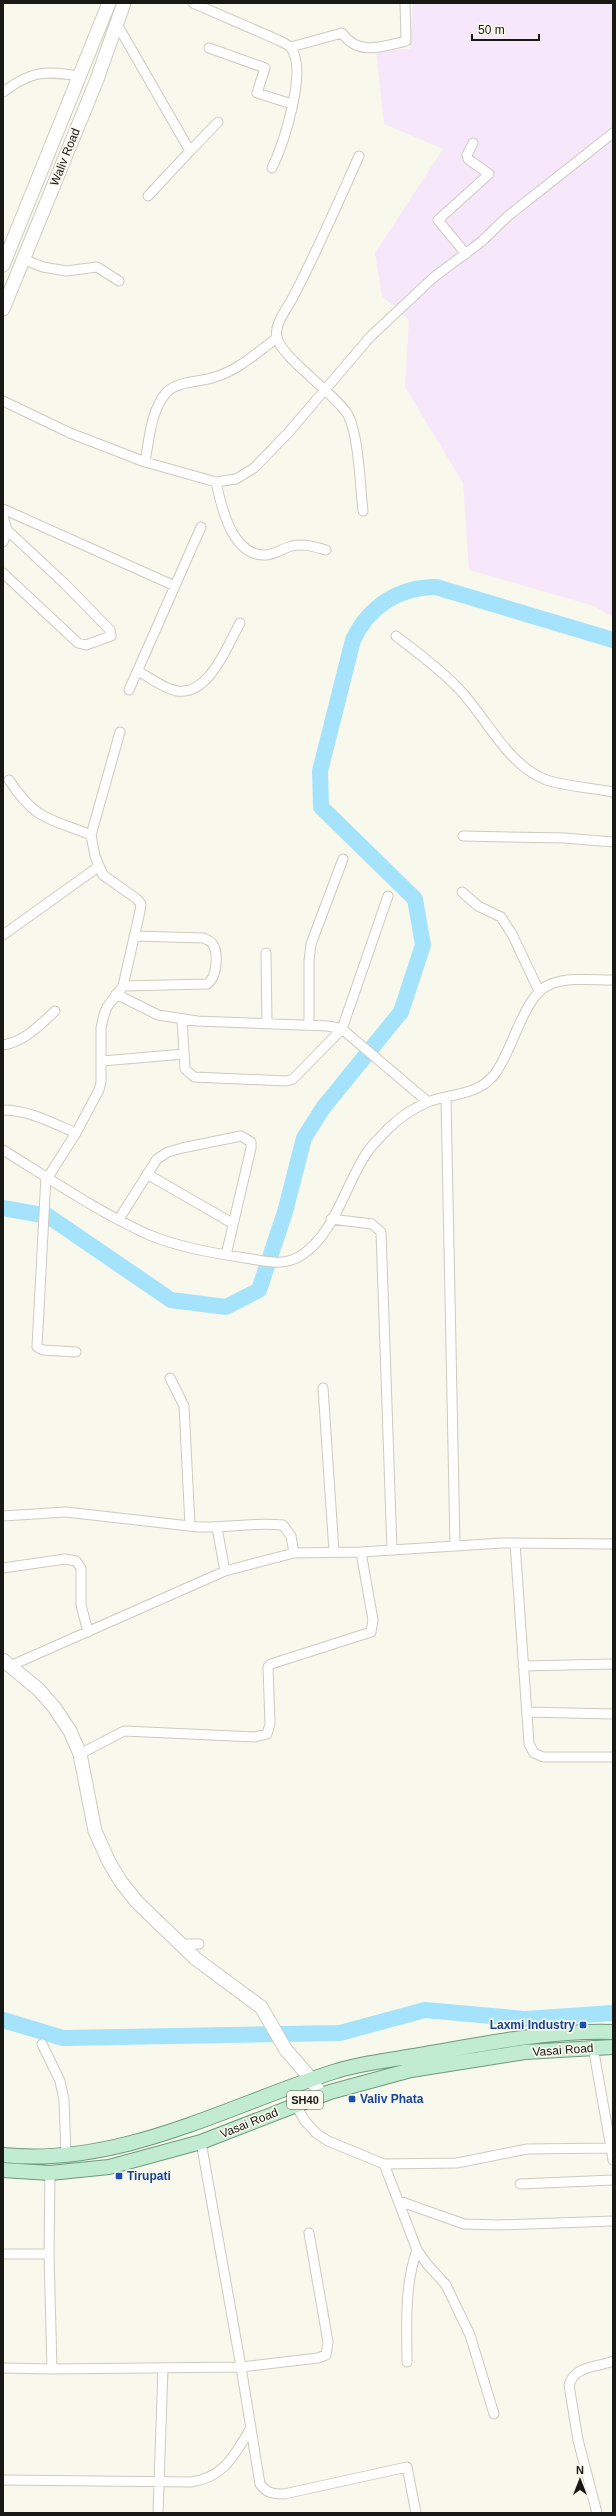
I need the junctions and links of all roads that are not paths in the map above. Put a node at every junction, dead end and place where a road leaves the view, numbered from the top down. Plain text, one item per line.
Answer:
1 (109, 3) edge
2 (124, 3) edge
3 (193, 3) edge
4 (405, 3) edge
5 (118, 26) junction
6 (291, 47) junction
7 (209, 48) dead end
8 (80, 76) junction
9 (3, 92) edge
10 (292, 104) junction
11 (218, 122) dead end
12 (613, 133) edge
13 (473, 143) dead end
14 (190, 151) junction
15 (359, 156) dead end
16 (272, 168) dead end
17 (148, 196) dead end
18 (466, 254) junction
19 (25, 260) junction
20 (3, 265) edge
21 (119, 281) dead end
22 (3, 309) edge
23 (277, 338) junction
24 (325, 390) junction
25 (3, 401) edge
26 (145, 462) junction
27 (216, 482) junction
28 (3, 509) edge
29 (363, 511) dead end
30 (3, 516) edge
31 (202, 527) dead end
32 (7, 530) junction
33 (3, 542) edge
34 (326, 550) dead end
35 (3, 573) edge
36 (175, 586) junction
37 (240, 623) dead end
38 (396, 636) dead end
39 (138, 671) junction
40 (129, 690) dead end
41 (120, 732) dead end
42 (9, 780) dead end
43 (613, 792) edge
44 (91, 835) junction
45 (463, 836) dead end
46 (613, 842) edge
47 (343, 859) dead end
48 (98, 867) junction
49 (462, 892) dead end
50 (388, 896) dead end
51 (3, 935) edge
52 (134, 936) junction
53 (266, 953) dead end
54 (613, 980) edge
55 (123, 986) junction
56 (540, 991) junction
57 (116, 994) junction
58 (55, 1011) dead end
59 (182, 1019) junction
60 (267, 1024) junction
61 (309, 1025) junction
62 (342, 1029) junction
63 (3, 1045) edge
64 (184, 1054) junction
65 (102, 1061) junction
66 (446, 1098) junction
67 (428, 1102) junction
68 (3, 1110) edge
69 (76, 1133) junction
70 (3, 1150) edge
71 (147, 1174) junction
72 (47, 1177) junction
73 (119, 1219) junction
74 (331, 1219) junction
75 (232, 1223) junction
76 (226, 1255) junction
77 (76, 1352) dead end
78 (170, 1378) dead end
79 (323, 1388) dead end
80 (3, 1516) edge
81 (190, 1526) junction
82 (217, 1528) junction
83 (516, 1543) junction
84 (613, 1544) edge
85 (455, 1546) junction
86 (392, 1550) junction
87 (334, 1552) junction
88 (361, 1552) junction
89 (294, 1553) junction
90 (3, 1568) edge
91 (225, 1571) junction
92 (88, 1632) junction
93 (7, 1663) edge
94 (613, 1664) edge
95 (523, 1666) junction
96 (527, 1712) junction
97 (613, 1714) edge
98 (80, 1754) junction
99 (613, 1757) edge
100 (180, 1944) junction
101 (199, 1944) dead end
102 (613, 2032) edge
103 (42, 2044) dead end
104 (593, 2048) junction
105 (613, 2048) edge
106 (312, 2080) junction
107 (321, 2095) junction
108 (295, 2104) junction
109 (201, 2142) junction
110 (611, 2148) junction
111 (3, 2155) edge
112 (66, 2156) junction
113 (613, 2160) edge
114 (384, 2164) junction
115 (3, 2170) edge
116 (50, 2173) junction
117 (613, 2180) edge
118 (520, 2184) dead end
119 (399, 2201) junction
120 (613, 2221) edge
121 (309, 2233) dead end
122 (417, 2250) junction
123 (3, 2254) edge
124 (49, 2254) junction
125 (613, 2361) edge
126 (407, 2362) dead end
127 (241, 2367) junction
128 (3, 2368) edge
129 (163, 2368) junction
130 (52, 2369) junction
131 (494, 2414) dead end
132 (251, 2428) junction
133 (3, 2480) edge
134 (160, 2482) junction
135 (158, 2513) edge
136 (416, 2513) edge
137 (598, 2513) edge

1 - 8 main road, Waliv Road
2 - 5 main road, Waliv Road
3 - 6 street
4 - 6 street
5 - 14 street
5 - 19 main road, Waliv Road
6 - 10 street
7 - 10 street
8 - 9 street
8 - 20 main road, Waliv Road
10 - 16 street
11 - 14 street
12 - 18 street
13 - 18 street
14 - 17 street
15 - 23 street
18 - 24 street
19 - 21 street
19 - 22 main road, Waliv Road
23 - 24 street
23 - 26 street
24 - 27 street
24 - 29 street
25 - 26 street
26 - 27 street
27 - 34 street
28 - 36 street
30 - 32 street
31 - 36 street
32 - 33 street
32 - 35 street
36 - 39 street
37 - 39 street
38 - 43 street
39 - 40 street
41 - 44 street
42 - 44 street
44 - 48 street
45 - 46 street
47 - 61 street
48 - 51 street
48 - 52 street
49 - 56 street
50 - 62 street
52 - 55 street
52 - 55 street
53 - 60 street
54 - 56 street
55 - 57 street
56 - 66 street
57 - 59 street
57 - 65 street
58 - 63 street
59 - 60 street
59 - 64 street
60 - 61 street
61 - 62 street
62 - 64 street
62 - 67 street
64 - 65 street
65 - 69 street
66 - 67 street
66 - 85 street
67 - 74 street
68 - 69 street
69 - 72 street
70 - 72 street
71 - 73 street
71 - 75 street
71 - 75 street
72 - 73 street
72 - 77 street
73 - 76 street
74 - 76 street
74 - 86 street
75 - 76 street
78 - 81 street
79 - 87 street
80 - 81 street
81 - 82 street
82 - 89 street
82 - 91 street
83 - 84 street
83 - 85 street
83 - 95 street
85 - 86 street
86 - 88 street
87 - 88 street
87 - 89 street
88 - 98 street
89 - 91 street
90 - 92 street
91 - 92 street
92 - 93 street
93 - 98 main road
94 - 95 street
95 - 96 street
96 - 97 street
96 - 99 street
98 - 100 main road
100 - 101 street
100 - 106 main road
102 - 106 main road, Vasai Road / SH40
103 - 112 street
104 - 105 main road, Vasai Road / SH40
104 - 107 main road, Vasai Road / SH40
104 - 110 street
106 - 107 main road
106 - 112 main road, Vasai Road / SH40
107 - 108 main road, Vasai Road / SH40
108 - 109 main road, Vasai Road / SH40
108 - 114 street
109 - 116 main road, Vasai Road / SH40
109 - 127 street
110 - 113 street
110 - 114 street
111 - 112 main road, Vasai Road / SH40
114 - 119 street
115 - 116 main road, Vasai Road / SH40
116 - 124 street
117 - 118 street
119 - 120 street
119 - 122 street
121 - 127 street
122 - 126 street
122 - 131 street
123 - 124 street
124 - 130 street
125 - 137 street
127 - 129 street
127 - 132 street
128 - 130 street
129 - 130 street
129 - 134 street
132 - 134 street
132 - 136 street
133 - 134 street
134 - 135 street

